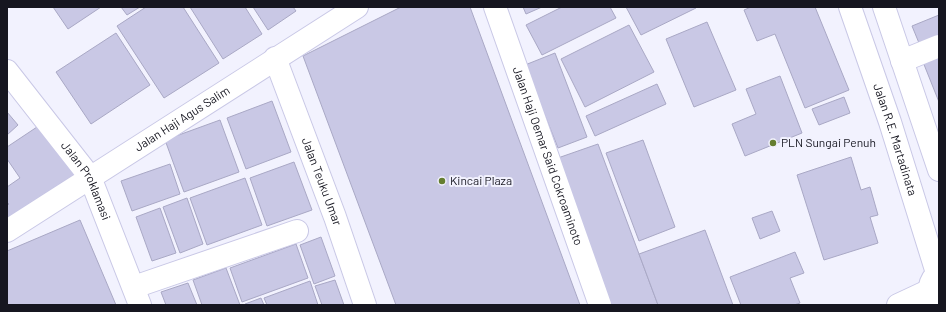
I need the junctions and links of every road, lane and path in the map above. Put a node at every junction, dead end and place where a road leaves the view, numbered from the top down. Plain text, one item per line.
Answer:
1 (357, 7) edge
2 (495, 7) edge
3 (850, 7) edge
4 (884, 7) edge
5 (939, 46) edge
6 (275, 58) junction
7 (902, 61) junction
8 (7, 71) edge
9 (939, 170) edge
10 (90, 177) junction
11 (7, 231) edge
12 (297, 231) dead end
13 (934, 285) edge
14 (137, 296) edge
15 (365, 305) edge
16 (600, 305) edge
17 (898, 305) edge

1 - 6 main road, Jalan Haji Agus Salim
2 - 16 main road, Jalan Haji Oemar Said Cokroaminoto
3 - 13 main road, Jalan R.E. Martadinata
4 - 7 main road
5 - 7 main road
6 - 10 main road, Jalan Haji Agus Salim
6 - 15 main road, Jalan Teuku Umar
7 - 9 main road
8 - 10 main road, Jalan Proklamasi
10 - 11 main road, Jalan Haji Agus Salim
10 - 14 main road, Jalan Proklamasi
12 - 14 main road
13 - 17 main road

